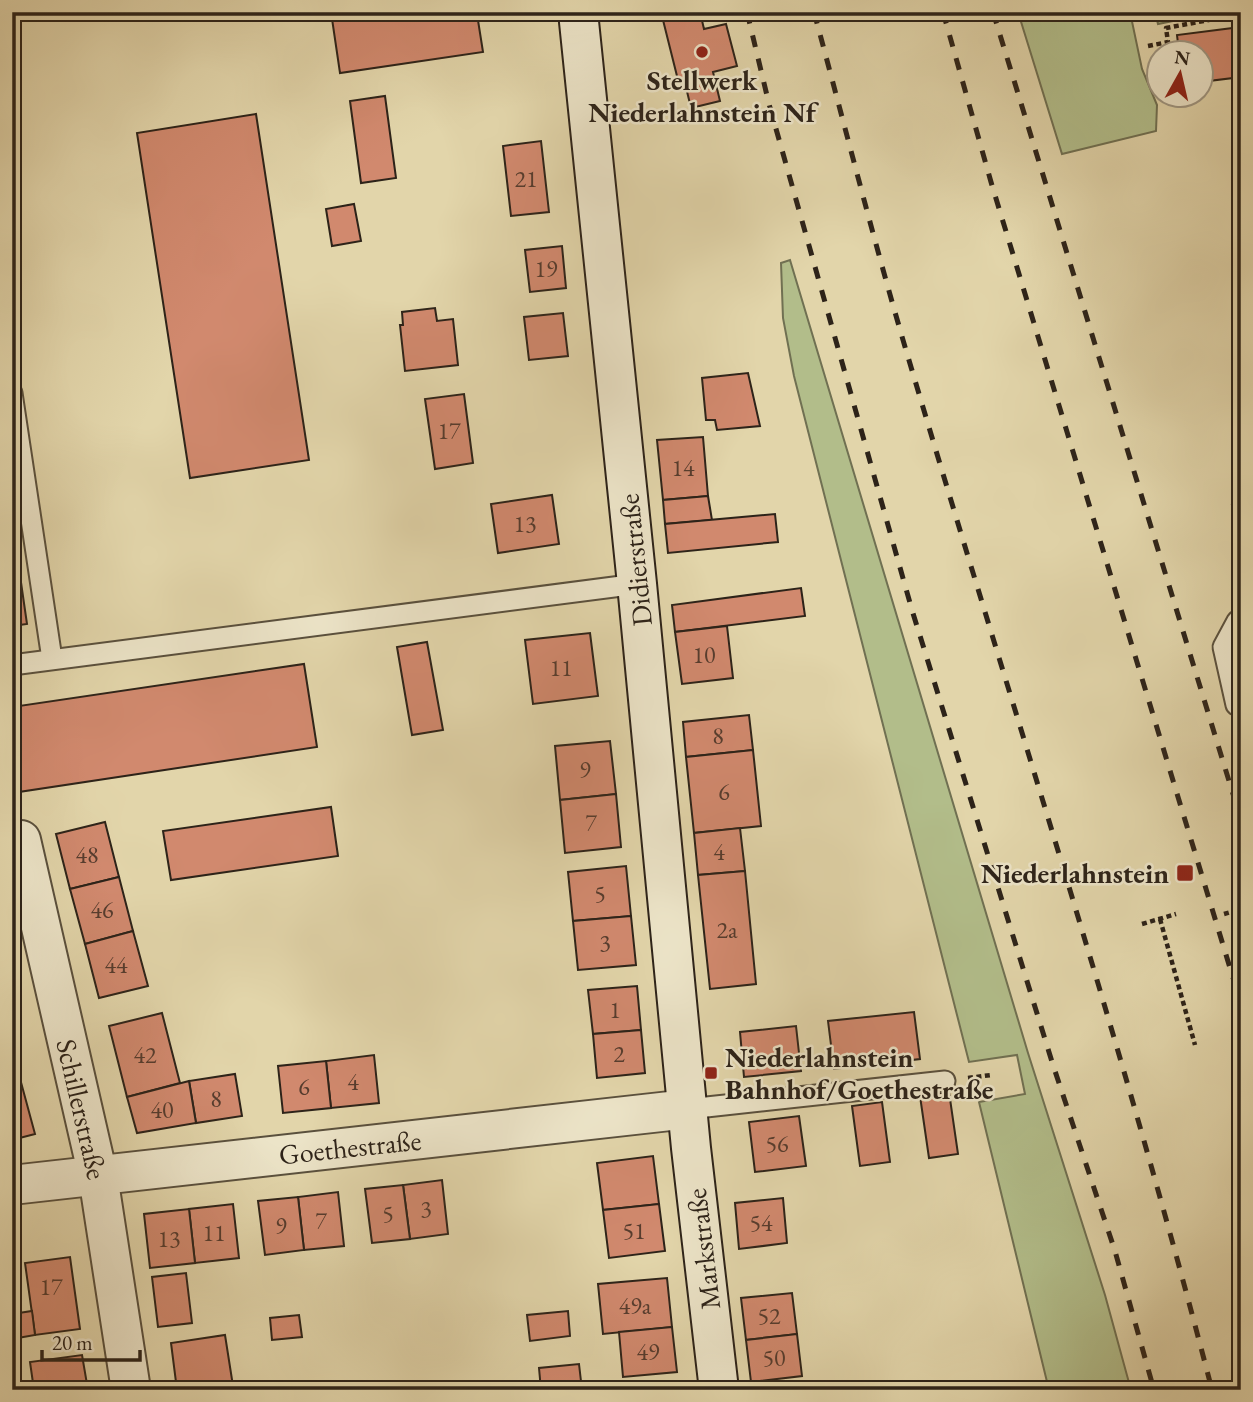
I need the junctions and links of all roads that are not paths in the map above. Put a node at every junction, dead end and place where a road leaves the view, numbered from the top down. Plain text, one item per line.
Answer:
1 (578, 12) edge
2 (12, 393) edge
3 (637, 584) junction
4 (1237, 621) dead end
5 (52, 659) junction
6 (12, 665) edge
7 (1237, 705) dead end
8 (12, 841) edge
9 (945, 1080) dead end
10 (688, 1109) junction
11 (98, 1176) junction
12 (12, 1185) edge
13 (131, 1390) edge
14 (719, 1390) edge

1 - 3 street, Didierstraße
2 - 5 lane
3 - 5 lane
3 - 10 street, Didierstraße
4 - 7 lane
5 - 6 lane
8 - 11 street, Schillerstraße
9 - 10 lane
10 - 11 street, Goethestraße
10 - 14 street, Markstraße
11 - 12 street, Goethestraße
11 - 13 street, Schillerstraße

